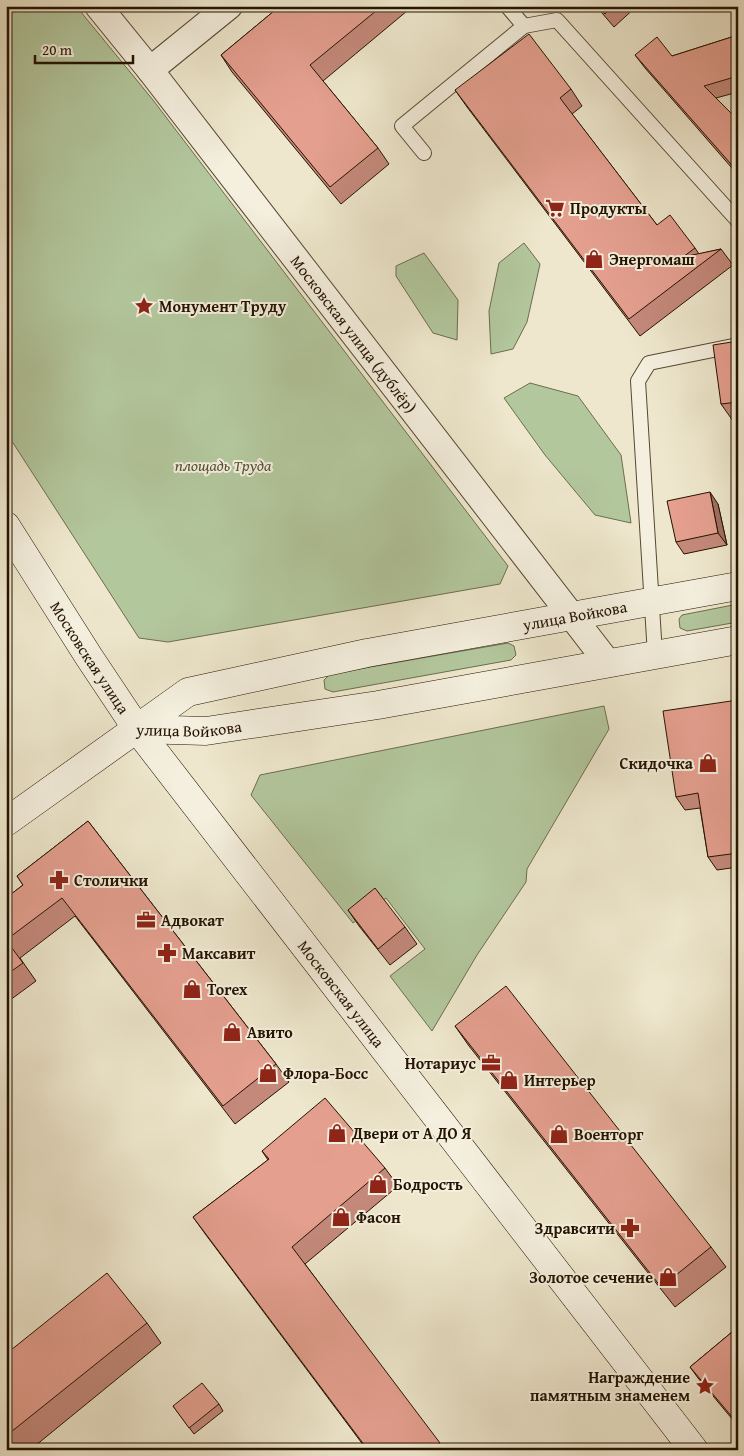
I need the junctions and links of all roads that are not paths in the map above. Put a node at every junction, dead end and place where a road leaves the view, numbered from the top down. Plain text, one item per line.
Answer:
1 (98, 6) edge
2 (229, 6) edge
3 (507, 6) edge
4 (524, 26) junction
5 (150, 70) junction
6 (424, 152) dead end
7 (738, 221) edge
8 (738, 345) edge
9 (6, 526) edge
10 (738, 586) edge
11 (651, 602) junction
12 (573, 617) junction
13 (738, 640) edge
14 (655, 655) junction
15 (608, 663) junction
16 (137, 729) junction
17 (6, 822) edge
18 (694, 1450) edge

1 - 5 street, Московская улица (дублёр)
2 - 5 street
3 - 4 lane
4 - 6 lane
4 - 7 lane
5 - 12 street, Московская улица (дублёр)
8 - 11 lane
9 - 16 main road, Московская улица
10 - 11 main road, улица Войкова
11 - 12 main road, улица Войкова
11 - 14 lane
12 - 15 street, Московская улица (дублёр)
12 - 16 main road, улица Войкова
13 - 14 main road, улица Войкова
14 - 15 main road, улица Войкова
15 - 16 main road, улица Войкова
16 - 17 main road
16 - 18 main road, Московская улица

